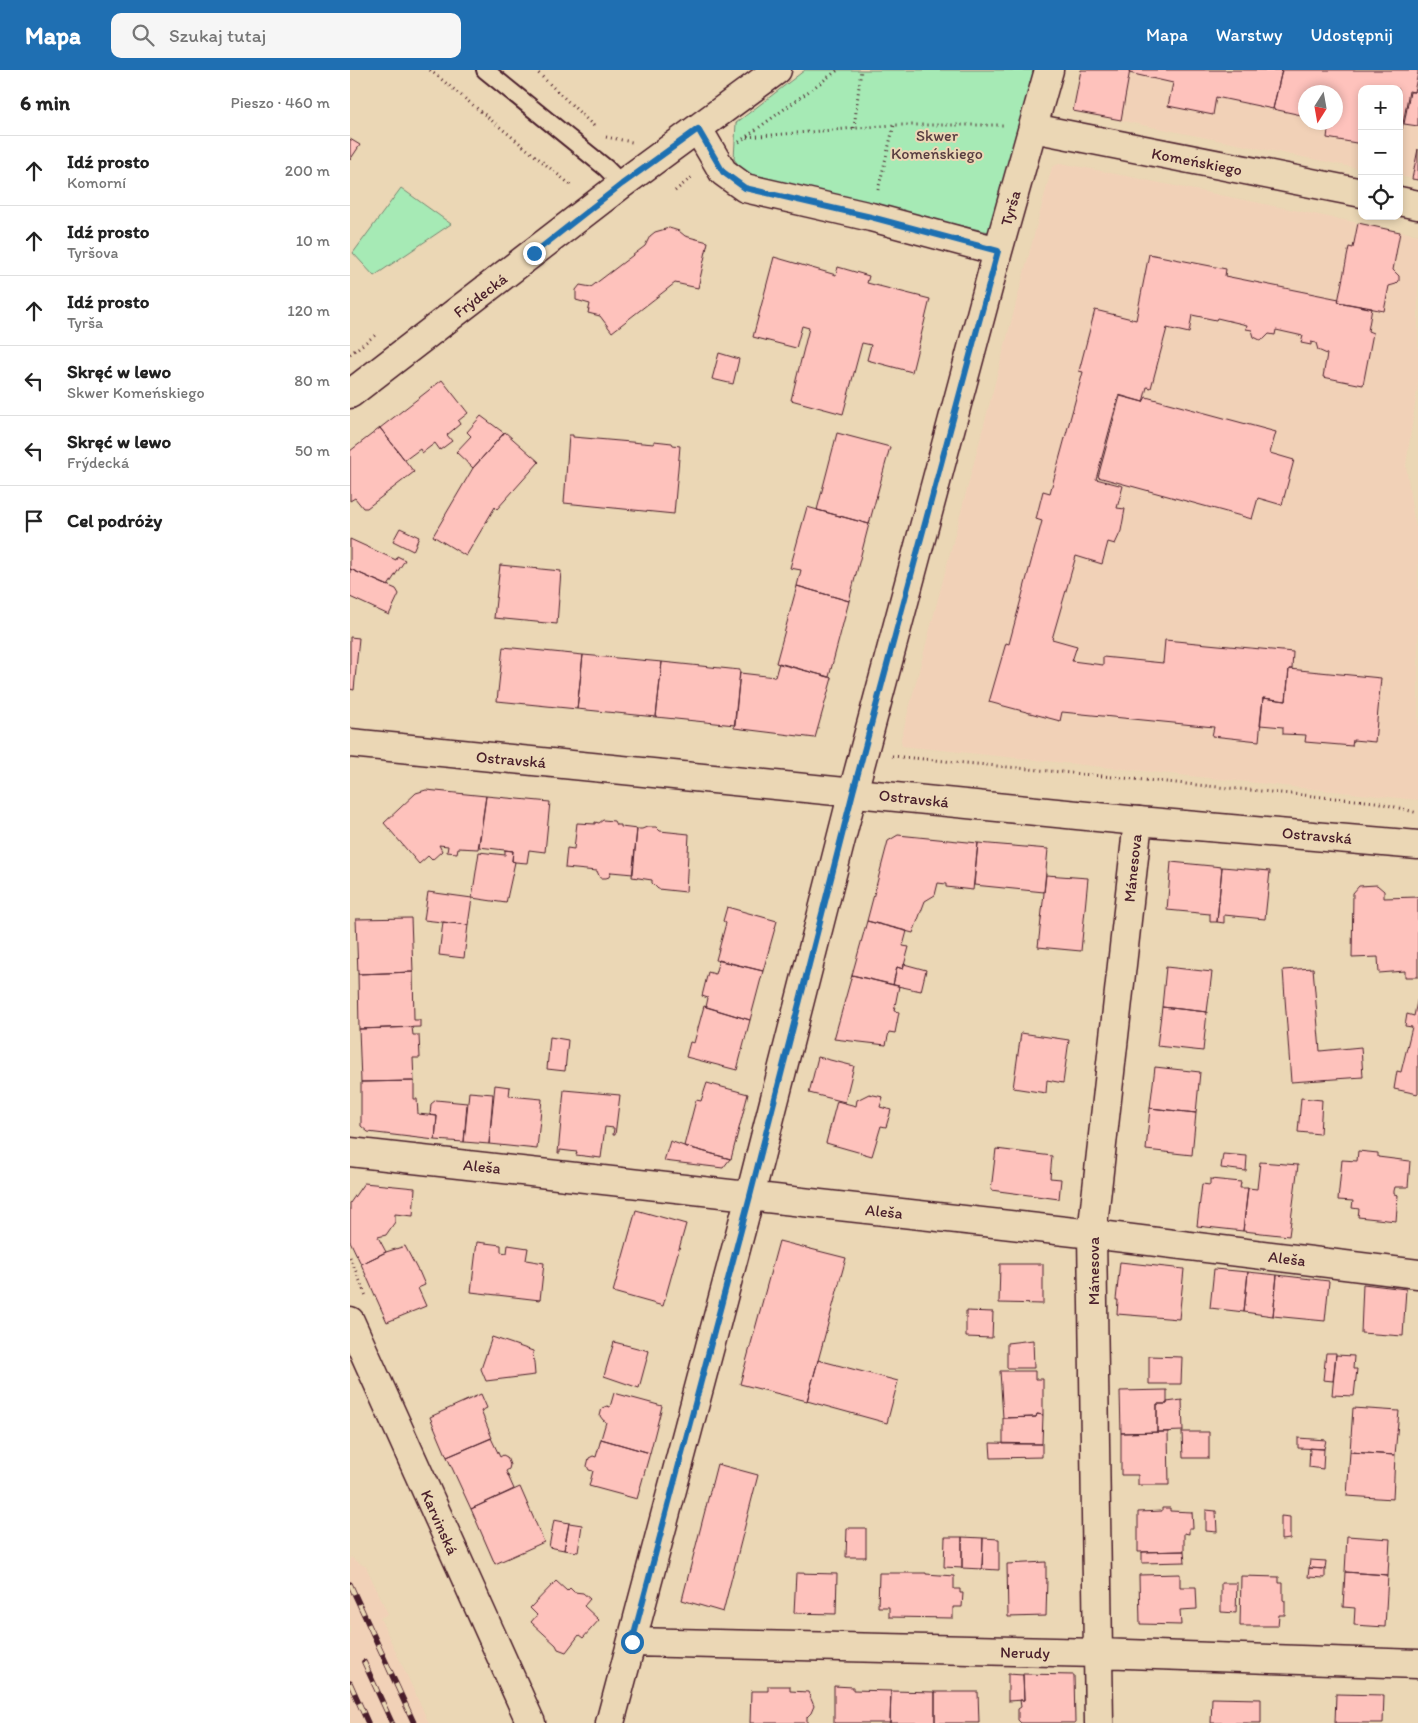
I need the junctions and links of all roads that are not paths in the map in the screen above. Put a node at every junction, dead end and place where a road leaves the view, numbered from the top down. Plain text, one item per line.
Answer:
1 (485, 70) edge
2 (777, 70) edge
3 (1049, 70) edge
4 (1033, 128) junction
5 (698, 129) junction
6 (622, 184) junction
7 (1358, 193) edge
8 (1403, 202) edge
9 (1418, 205) edge
10 (998, 251) junction
11 (350, 394) edge
12 (350, 743) edge
13 (853, 792) junction
14 (1138, 821) junction
15 (1418, 845) edge
16 (350, 1152) edge
17 (750, 1196) junction
18 (1092, 1234) junction
19 (1418, 1274) edge
20 (350, 1321) edge
21 (632, 1642) junction
22 (1098, 1653) junction
23 (1418, 1664) edge
24 (531, 1723) edge
25 (610, 1723) edge
26 (1099, 1723) edge

1 - 6 lane
2 - 5 street, Frýdecká
3 - 4 street, Tyrša
4 - 7 street, Komeńskiego
4 - 10 street, Tyrša
5 - 6 street, Frýdecká
5 - 10 street
6 - 11 street, Frýdecká
8 - 9 street
10 - 13 street, Tyrša
12 - 13 street, Ostravská
13 - 14 street, Ostravská
13 - 17 street, Tyrša
14 - 15 street, Ostravská
14 - 18 street, Mánesova
16 - 17 street, Aleša
17 - 18 street, Aleša
17 - 21 street, Tyrša
18 - 19 street, Aleša
18 - 22 street, Mánesova
20 - 24 street, Karvinská
21 - 22 street, Nerudy
21 - 25 street, Tyrša
22 - 23 street, Nerudy
22 - 26 street, Mánesova

